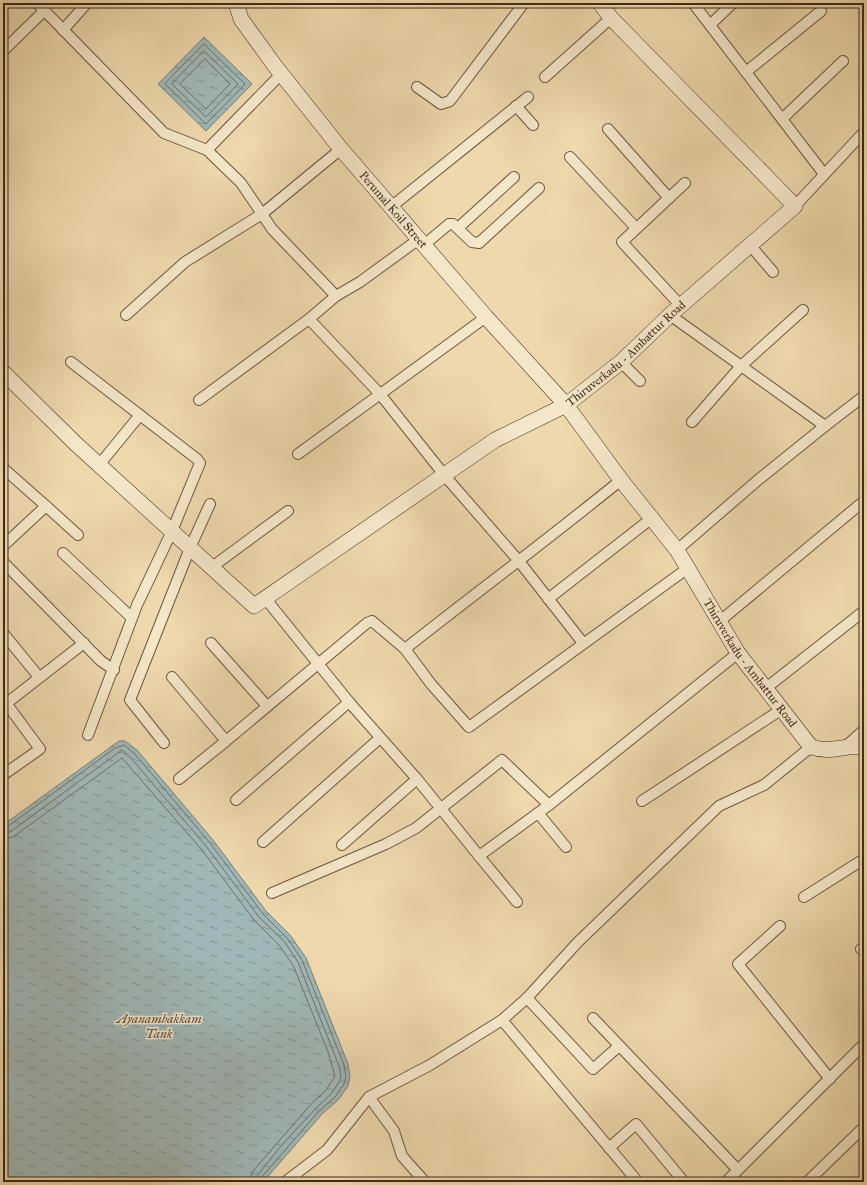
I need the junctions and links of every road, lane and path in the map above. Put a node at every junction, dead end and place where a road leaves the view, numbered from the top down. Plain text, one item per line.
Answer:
1 (87, 3) edge
2 (236, 3) edge
3 (524, 3) edge
4 (600, 3) edge
5 (693, 3) edge
6 (733, 3) edge
7 (40, 7) edge
8 (820, 11) dead end
9 (611, 18) junction
10 (710, 25) junction
11 (63, 30) junction
12 (3, 51) edge
13 (843, 61) dead end
14 (746, 72) junction
15 (281, 74) junction
16 (545, 77) dead end
17 (417, 87) dead end
18 (528, 96) dead end
19 (516, 106) junction
20 (782, 119) junction
21 (533, 125) dead end
22 (608, 129) dead end
23 (864, 132) edge
24 (341, 149) junction
25 (207, 150) junction
26 (570, 157) dead end
27 (824, 174) junction
28 (514, 176) dead end
29 (685, 183) dead end
30 (539, 188) dead end
31 (669, 198) junction
32 (795, 206) junction
33 (391, 207) junction
34 (262, 214) junction
35 (458, 228) junction
36 (636, 228) junction
37 (421, 242) junction
38 (750, 245) junction
39 (773, 272) dead end
40 (336, 296) junction
41 (803, 310) dead end
42 (676, 311) junction
43 (126, 315) dead end
44 (486, 317) junction
45 (309, 318) junction
46 (71, 362) dead end
47 (621, 362) junction
48 (742, 366) junction
49 (3, 372) edge
50 (640, 381) dead end
51 (380, 394) junction
52 (864, 396) edge
53 (199, 400) dead end
54 (566, 405) junction
55 (140, 415) junction
56 (692, 422) dead end
57 (825, 426) junction
58 (298, 454) dead end
59 (99, 465) junction
60 (3, 468) edge
61 (445, 476) junction
62 (621, 480) junction
63 (864, 501) edge
64 (210, 504) dead end
65 (46, 506) junction
66 (288, 511) dead end
67 (652, 518) junction
68 (172, 531) junction
69 (78, 535) dead end
70 (3, 546) edge
71 (190, 548) junction
72 (677, 550) junction
73 (63, 553) dead end
74 (518, 560) junction
75 (3, 562) edge
76 (212, 567) junction
77 (688, 568) junction
78 (265, 598) junction
79 (548, 599) junction
80 (864, 611) edge
81 (132, 618) junction
82 (720, 621) junction
83 (3, 633) edge
84 (84, 643) junction
85 (211, 643) dead end
86 (583, 643) junction
87 (405, 649) junction
88 (738, 653) junction
89 (318, 664) junction
90 (114, 670) junction
91 (40, 677) junction
92 (172, 677) dead end
93 (766, 688) junction
94 (349, 702) junction
95 (5, 704) edge
96 (268, 706) junction
97 (782, 709) junction
98 (864, 730) edge
99 (88, 734) dead end
100 (380, 738) junction
101 (226, 740) junction
102 (164, 743) dead end
103 (811, 746) junction
104 (864, 747) edge
105 (842, 749) junction
106 (3, 775) edge
107 (417, 778) junction
108 (179, 779) dead end
109 (236, 800) dead end
110 (642, 801) dead end
111 (548, 805) junction
112 (441, 809) junction
113 (538, 812) junction
114 (263, 842) dead end
115 (342, 845) dead end
116 (566, 847) dead end
117 (479, 856) junction
118 (864, 859) edge
119 (272, 893) dead end
120 (804, 898) dead end
121 (517, 902) dead end
122 (780, 926) dead end
123 (527, 998) junction
124 (593, 1018) dead end
125 (502, 1020) junction
126 (619, 1046) junction
127 (862, 1050) edge
128 (830, 1079) junction
129 (369, 1097) junction
130 (864, 1127) edge
131 (609, 1148) junction
132 (738, 1170) junction
133 (285, 1182) edge
134 (425, 1182) edge
135 (638, 1182) edge
136 (684, 1182) edge
137 (726, 1182) edge
138 (807, 1182) edge

1 - 11 street
2 - 15 street, Perumal Koil Street
3 - 17 street
4 - 9 street
5 - 10 street
6 - 10 street
7 - 11 street
7 - 12 street
8 - 14 street
9 - 16 street
9 - 32 street
10 - 14 street
11 - 25 street
13 - 20 street
14 - 20 street
15 - 24 street, Perumal Koil Street
15 - 25 street
18 - 19 street
19 - 21 street
19 - 33 street
20 - 27 street
22 - 31 street
23 - 27 street
24 - 33 street, Perumal Koil Street
24 - 34 street
25 - 34 street
26 - 36 street
27 - 32 street
28 - 35 street
29 - 31 street
30 - 35 street
31 - 36 street
32 - 38 street, Thiruverkadu - Ambattur Road
33 - 37 street, Perumal Koil Street
34 - 40 street
34 - 43 street
35 - 37 street
36 - 42 street
37 - 40 street
37 - 44 street, Perumal Koil Street
38 - 39 street
38 - 42 street, Thiruverkadu - Ambattur Road
40 - 45 street
41 - 48 street
42 - 47 street, Thiruverkadu - Ambattur Road
42 - 48 street
44 - 51 street
44 - 54 street, Perumal Koil Street
45 - 51 street
45 - 53 street
46 - 55 street
47 - 50 street
47 - 54 street, Thiruverkadu - Ambattur Road
48 - 56 street
48 - 57 street
49 - 59 street
51 - 58 street
51 - 61 street
52 - 57 street
54 - 61 street
54 - 62 street, Thiruverkadu - Ambattur Road
55 - 59 street
55 - 68 street
57 - 72 street
59 - 68 street
60 - 65 street
61 - 74 street
61 - 78 street
62 - 67 street, Thiruverkadu - Ambattur Road
62 - 74 street
63 - 82 street
64 - 71 street
65 - 69 street
65 - 70 street
66 - 76 street
67 - 72 street, Thiruverkadu - Ambattur Road
67 - 79 street
68 - 71 street
68 - 81 street
71 - 76 street
71 - 102 street
72 - 77 street, Thiruverkadu - Ambattur Road
73 - 81 street
74 - 79 street
74 - 87 street
75 - 84 street
76 - 78 street
77 - 82 street, Thiruverkadu - Ambattur Road
77 - 86 street
78 - 89 street
79 - 86 street
80 - 93 street
81 - 90 street
82 - 88 street, Thiruverkadu - Ambattur Road
83 - 91 street
84 - 90 street
84 - 91 street
85 - 96 street
86 - 87 street
87 - 89 street
88 - 93 street, Thiruverkadu - Ambattur Road
88 - 111 street
89 - 94 street
89 - 96 street
90 - 99 street
91 - 95 street
92 - 101 street
93 - 97 street, Thiruverkadu - Ambattur Road
94 - 100 street
94 - 109 street
95 - 106 street
96 - 101 street
97 - 103 street, Thiruverkadu - Ambattur Road
97 - 110 street
98 - 105 street
100 - 107 street
100 - 114 street
101 - 108 street
103 - 105 street
103 - 123 street
104 - 105 street
107 - 112 street
107 - 115 street
111 - 112 street
111 - 113 street
112 - 117 street
112 - 119 street
113 - 116 street
113 - 117 street
117 - 121 street
118 - 120 street
122 - 128 street
123 - 125 street
123 - 126 street
124 - 126 street
125 - 129 street
125 - 131 street
126 - 132 street
127 - 128 street
128 - 132 street
129 - 133 street
129 - 134 street
130 - 138 street
131 - 135 street
131 - 136 street
132 - 137 street

